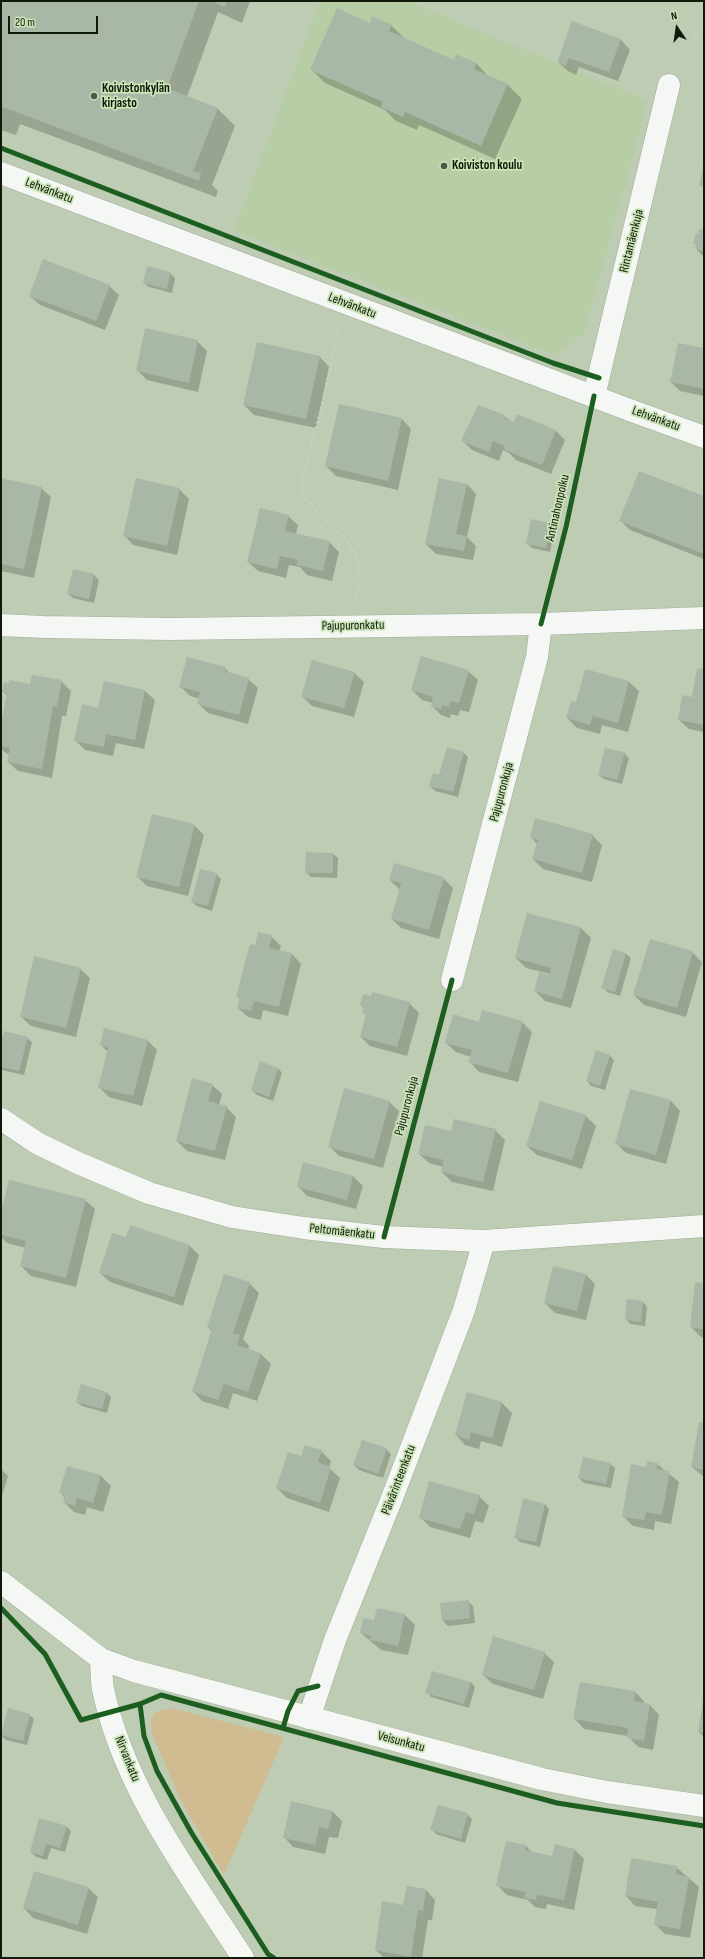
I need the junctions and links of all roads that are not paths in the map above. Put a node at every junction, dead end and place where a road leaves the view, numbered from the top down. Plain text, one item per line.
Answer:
1 (669, 85) dead end
2 (1, 173) edge
3 (594, 396) junction
4 (704, 436) edge
5 (704, 618) edge
6 (540, 624) junction
7 (1, 625) edge
8 (452, 980) dead end
9 (1, 1119) edge
10 (704, 1226) edge
11 (484, 1241) junction
12 (1, 1582) edge
13 (101, 1659) junction
14 (309, 1718) junction
15 (704, 1806) edge
16 (243, 1958) edge

1 - 3 street, Rintamäenkuja
2 - 3 street, Lehvänkatu
3 - 4 street, Lehvänkatu
5 - 6 street, Pajupuronkatu
6 - 7 street, Pajupuronkatu
6 - 8 street, Pajupuronkuja
9 - 11 street, Peltomäenkatu
10 - 11 street, Peltomäenkatu
11 - 14 street, Päivärinteenkatu
12 - 13 street
13 - 14 street, Veisunkatu
13 - 16 street, Nirvankatu
14 - 15 street, Veisunkatu

